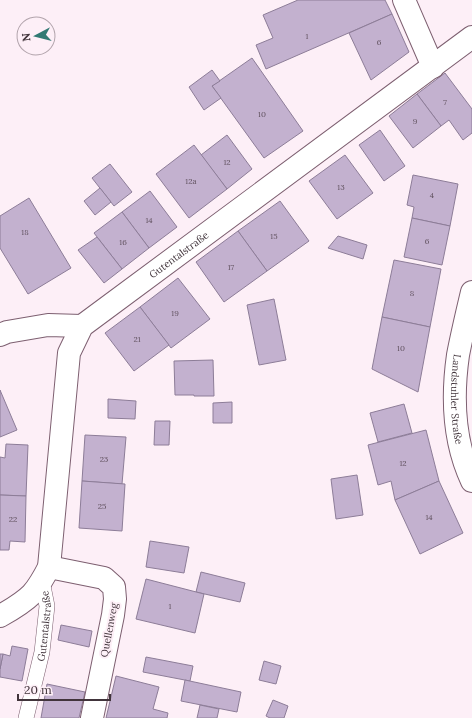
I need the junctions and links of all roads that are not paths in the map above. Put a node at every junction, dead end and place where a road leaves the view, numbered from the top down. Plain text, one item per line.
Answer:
1 (404, 0) edge
2 (472, 37) edge
3 (433, 67) junction
4 (472, 292) edge
5 (82, 326) junction
6 (0, 335) edge
7 (472, 481) edge
8 (45, 574) junction
9 (0, 616) edge
10 (26, 718) edge
11 (92, 718) edge

1 - 3 street
2 - 3 street, Gutentalstraße
3 - 5 street, Gutentalstraße
4 - 7 street, Landstuhler Straße
5 - 6 street
5 - 8 street, Gutentalstraße
8 - 9 street
8 - 10 lane, Gutentalstraße
8 - 11 street, Quellenweg

